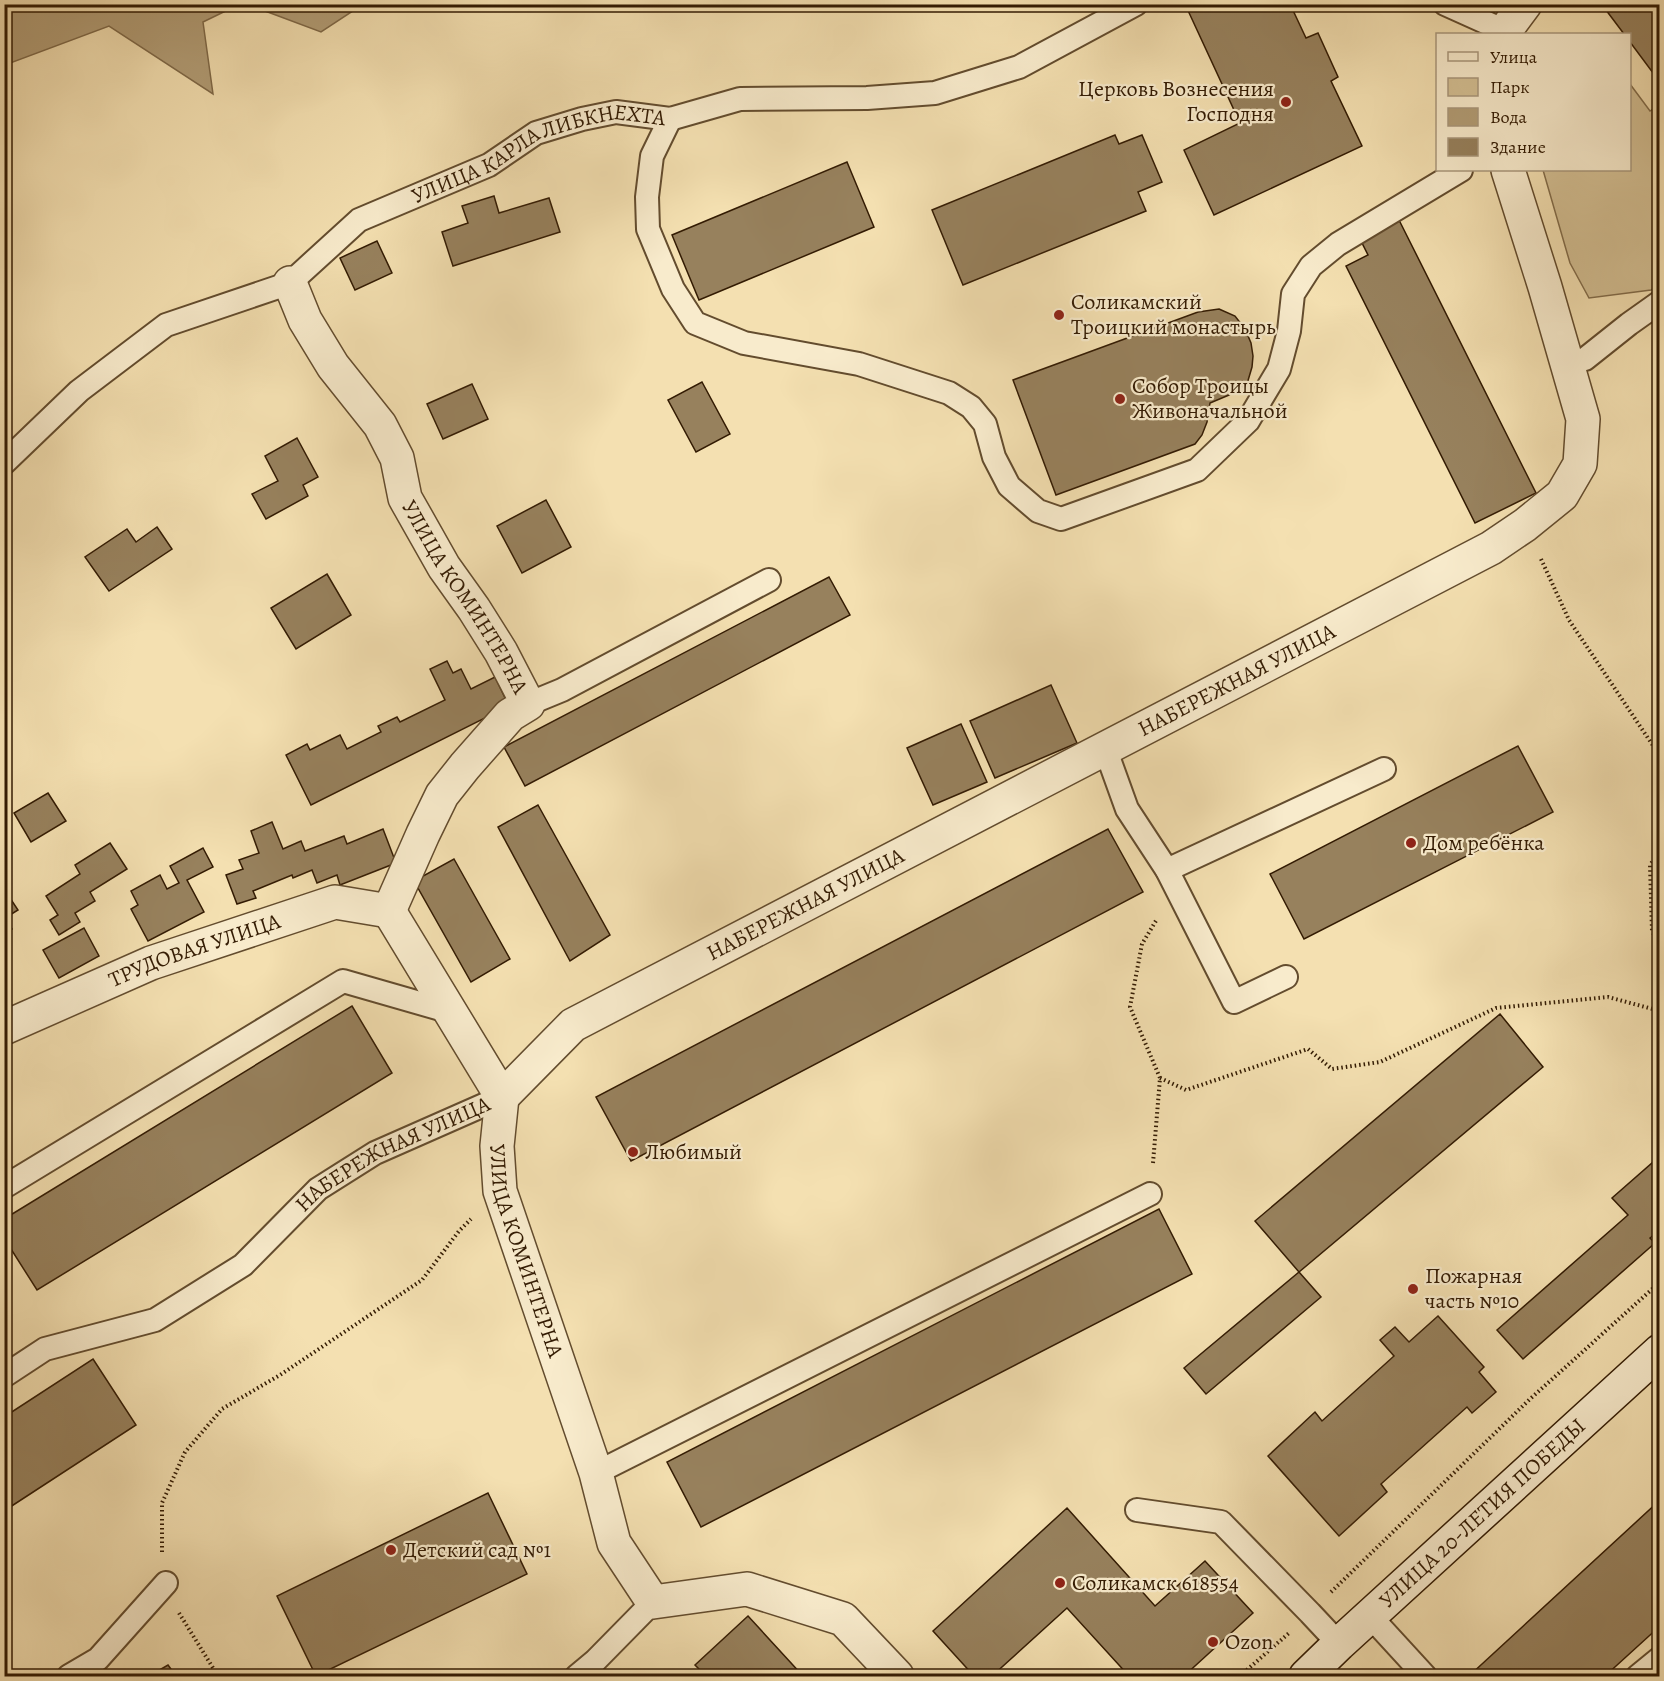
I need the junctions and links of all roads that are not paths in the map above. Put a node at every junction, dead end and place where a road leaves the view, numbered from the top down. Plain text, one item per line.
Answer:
1 (1136, 4) edge
2 (1445, 4) edge
3 (1525, 4) edge
4 (1504, 33) edge
5 (669, 119) junction
6 (1459, 171) edge
7 (1508, 171) edge
8 (290, 283) junction
9 (1659, 302) edge
10 (1567, 364) junction
11 (4, 463) edge
12 (769, 580) dead end
13 (528, 704) junction
14 (1105, 748) junction
15 (1384, 769) dead end
16 (1172, 879) junction
17 (389, 911) junction
18 (1286, 977) dead end
19 (451, 1012) junction
20 (4, 1028) edge
21 (502, 1096) junction
22 (4, 1188) edge
23 (1150, 1194) road end
24 (1659, 1351) edge
25 (4, 1376) edge
26 (596, 1473) junction
27 (1137, 1510) dead end
28 (166, 1583) road end
29 (653, 1602) junction
30 (1370, 1616) junction
31 (1339, 1644) junction
32 (1659, 1658) edge
33 (69, 1677) edge
34 (577, 1677) edge
35 (897, 1677) edge
36 (1306, 1677) edge
37 (1425, 1677) edge
38 (1638, 1677) edge

1 - 5 lane, УЛИЦА КАРЛА ЛИБКНЕХТА
2 - 4 lane
3 - 4 street
5 - 6 lane
5 - 8 lane, УЛИЦА КАРЛА ЛИБКНЕХТА
7 - 10 street
8 - 11 lane, УЛИЦА КАРЛА ЛИБКНЕХТА
8 - 13 street, УЛИЦА КОМИНТЕРНА
9 - 10 lane
10 - 14 street, НАБЕРЕЖНАЯ УЛИЦА
12 - 13 lane
13 - 17 street, УЛИЦА КОМИНТЕРНА
14 - 16 lane
14 - 21 street, НАБЕРЕЖНАЯ УЛИЦА
15 - 16 lane
16 - 18 lane
17 - 19 street
17 - 20 street, ТРУДОВАЯ УЛИЦА
19 - 21 street
19 - 22 lane
21 - 25 lane, НАБЕРЕЖНАЯ УЛИЦА
21 - 26 street, УЛИЦА КОМИНТЕРНА
23 - 26 lane
24 - 30 street, УЛИЦА 20-ЛЕТИЯ ПОБЕДЫ
26 - 29 street, УЛИЦА КОМИНТЕРНА
27 - 31 lane
28 - 33 lane
29 - 34 lane
29 - 35 street
30 - 31 street, УЛИЦА 20-ЛЕТИЯ ПОБЕДЫ
30 - 37 lane
31 - 36 street, УЛИЦА 20-ЛЕТИЯ ПОБЕДЫ
32 - 38 lane

